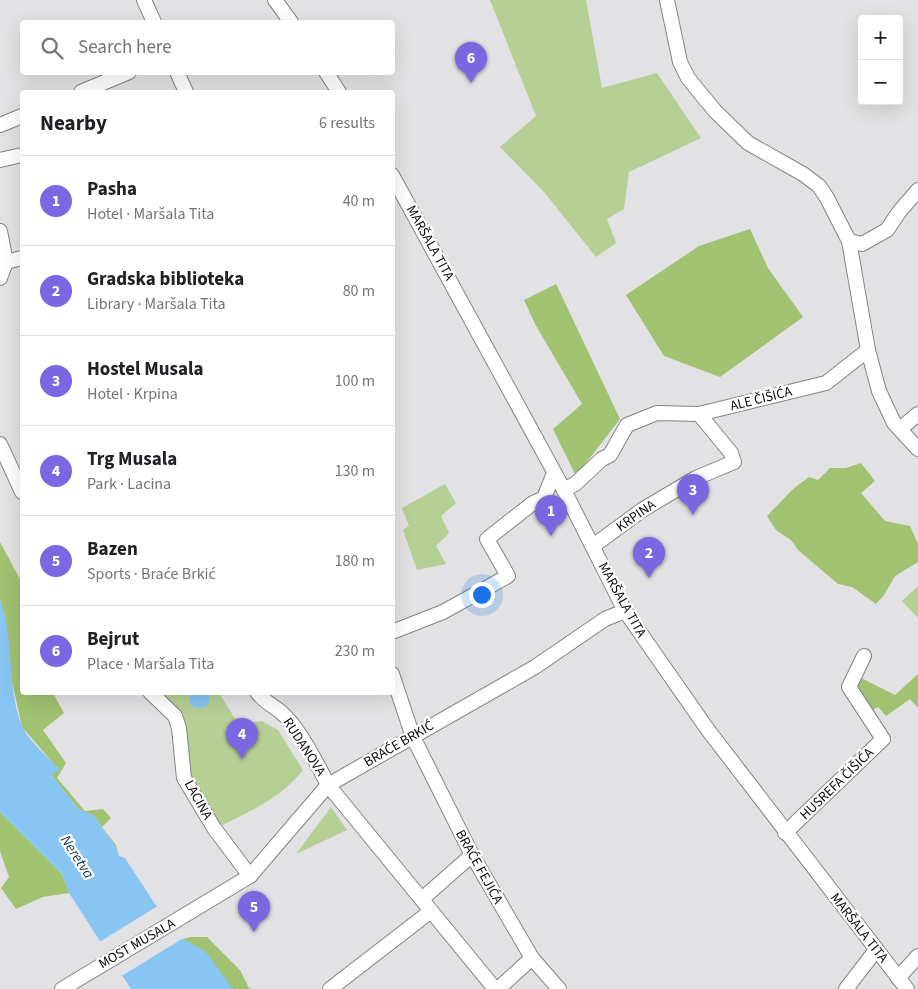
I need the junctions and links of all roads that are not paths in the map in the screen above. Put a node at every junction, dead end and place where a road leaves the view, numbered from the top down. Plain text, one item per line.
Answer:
1 (144, 0) edge
2 (275, 0) edge
3 (666, 0) edge
4 (153, 20) edge
5 (290, 20) edge
6 (122, 75) edge
7 (178, 75) edge
8 (328, 75) edge
9 (86, 90) edge
10 (185, 90) edge
11 (339, 90) edge
12 (20, 117) edge
13 (0, 126) edge
14 (20, 155) edge
15 (0, 160) edge
16 (395, 181) edge
17 (918, 190) edge
18 (0, 232) edge
19 (849, 241) junction
20 (20, 258) edge
21 (6, 262) junction
22 (0, 278) edge
23 (868, 350) junction
24 (699, 414) junction
25 (918, 414) edge
26 (900, 429) junction
27 (0, 444) edge
28 (918, 449) edge
29 (18, 470) edge
30 (554, 474) junction
31 (564, 490) junction
32 (594, 546) junction
33 (625, 610) junction
34 (395, 631) edge
35 (864, 656) dead end
36 (395, 683) edge
37 (153, 695) edge
38 (260, 695) edge
39 (413, 737) junction
40 (328, 785) junction
41 (785, 833) junction
42 (472, 855) junction
43 (250, 876) junction
44 (422, 899) junction
45 (199, 909) joint
46 (431, 911) junction
47 (876, 950) junction
48 (918, 956) edge
49 (532, 958) junction
50 (898, 978) junction
51 (62, 989) edge
52 (330, 989) edge
53 (497, 989) edge
54 (559, 989) edge
55 (846, 989) edge
56 (907, 989) edge

1 - 4 street
2 - 5 street
3 - 19 street
6 - 9 street
7 - 10 street
8 - 11 street
12 - 13 street
14 - 15 street
16 - 30 street, MARŠALA TITA
17 - 19 street
18 - 21 street
19 - 23 street
20 - 21 street
21 - 22 street
23 - 24 street, ALE ČIŠIĆA
23 - 26 street
24 - 31 street, ALE ČIŠIĆA
24 - 32 street, KRPINA
25 - 26 street
26 - 28 street
27 - 29 street
30 - 31 street, MARŠALA TITA
30 - 34 street
31 - 32 street, MARŠALA TITA
32 - 33 street, MARŠALA TITA
33 - 39 street, BRAĆE BRKIĆ
33 - 41 street, MARŠALA TITA
35 - 41 street, HUSREFA ČIŠIĆA
36 - 39 street, BRAĆE FEJIĆA
37 - 43 street, LACINA
38 - 40 street, RUDANOVA
39 - 40 street, BRAĆE BRKIĆ
39 - 42 street, BRAĆE FEJIĆA
40 - 43 street, BRAĆE BRKIĆ
40 - 44 street, RUDANOVA
41 - 47 street, MARŠALA TITA
42 - 44 street
42 - 49 street, BRAĆE FEJIĆA
43 - 45 street, BRAĆE BRKIĆ
44 - 46 street, RUDANOVA
45 - 51 street, MOST MUSALA
46 - 52 street
46 - 53 street, RUDANOVA
47 - 50 street, MARŠALA TITA
47 - 55 street
48 - 50 street
49 - 53 street
49 - 54 street, BRAĆE FEJIĆA
50 - 56 street, MARŠALA TITA

